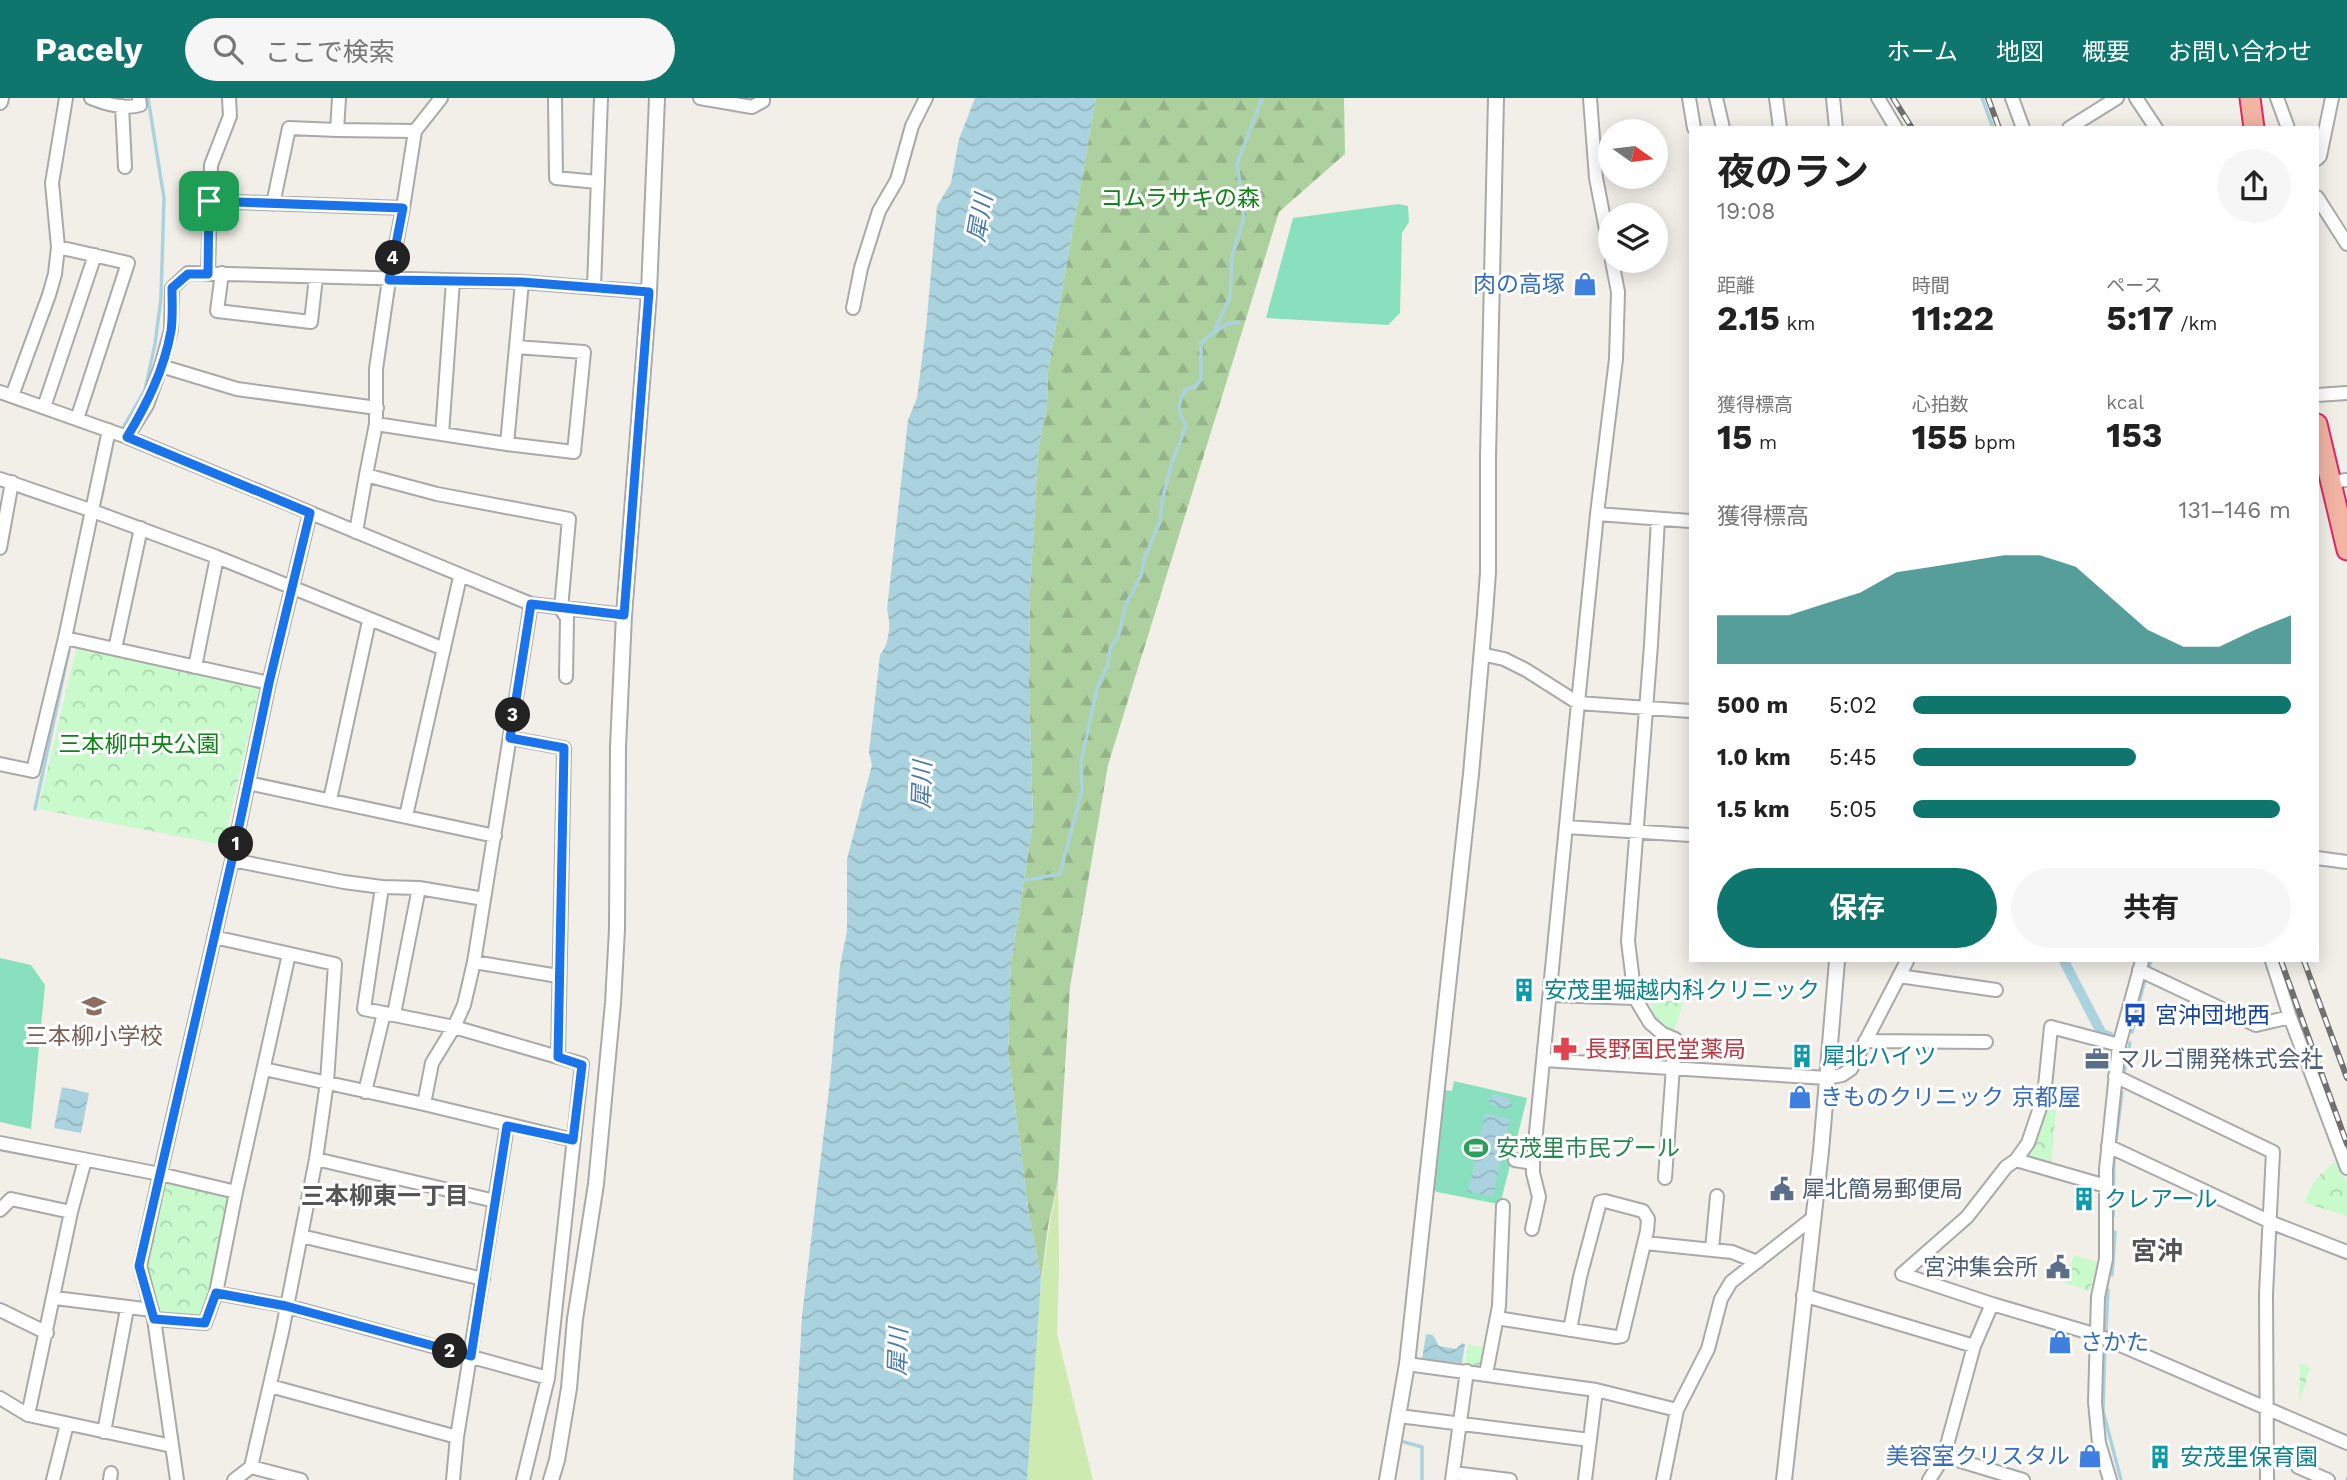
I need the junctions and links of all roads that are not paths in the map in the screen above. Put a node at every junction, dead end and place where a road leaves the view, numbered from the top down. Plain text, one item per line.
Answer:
1 (66, 98) edge
2 (91, 98) edge
3 (139, 98) edge
4 (229, 98) edge
5 (339, 98) edge
6 (441, 98) edge
7 (555, 98) edge
8 (601, 98) edge
9 (657, 98) edge
10 (700, 98) edge
11 (763, 98) edge
12 (926, 98) edge
13 (1496, 98) edge
14 (1590, 98) edge
15 (1689, 98) edge
16 (1716, 98) edge
17 (1776, 98) edge
18 (1833, 98) edge
19 (1878, 98) edge
20 (2012, 98) edge
21 (2116, 98) edge
22 (2136, 98) edge
23 (2250, 98) edge
24 (2277, 98) edge
25 (2332, 98) edge
26 (122, 106) junction
27 (1695, 126) edge
28 (1723, 126) edge
29 (1780, 126) edge
30 (1836, 126) edge
31 (1895, 126) edge
32 (2022, 126) edge
33 (2074, 126) edge
34 (2155, 126) edge
35 (2254, 126) edge
36 (2287, 126) edge
37 (337, 130) junction
38 (415, 131) junction
39 (2319, 157) edge
40 (125, 167) dead end
41 (597, 182) junction
42 (2319, 200) edge
43 (209, 201) junction
44 (1602, 203) edge
45 (273, 204) junction
46 (403, 208) junction
47 (2347, 244) edge
48 (58, 247) junction
49 (95, 255) junction
50 (222, 273) junction
51 (1614, 273) edge
52 (208, 274) junction
53 (316, 277) junction
54 (389, 280) junction
55 (453, 281) junction
56 (522, 282) junction
57 (594, 287) junction
58 (649, 292) junction
59 (853, 308) dead end
60 (516, 347) junction
61 (161, 366) junction
62 (2347, 393) edge
63 (6, 394) edge
64 (2319, 396) edge
65 (44, 407) junction
66 (377, 408) junction
67 (77, 419) junction
68 (376, 424) junction
69 (2319, 429) edge
70 (109, 430) junction
71 (442, 434) junction
72 (127, 437) junction
73 (508, 444) junction
74 (366, 475) junction
75 (6, 480) edge
76 (2339, 481) edge
77 (90, 510) junction
78 (310, 513) junction
79 (1597, 514) junction
80 (1658, 519) junction
81 (1689, 521) edge
82 (141, 528) junction
83 (356, 532) junction
84 (0, 548) edge
85 (2347, 551) edge
86 (217, 557) junction
87 (460, 577) junction
88 (293, 587) junction
89 (531, 604) junction
90 (561, 609) junction
91 (624, 615) junction
92 (369, 621) junction
93 (65, 638) junction
94 (115, 649) junction
95 (444, 649) junction
96 (1481, 654) junction
97 (195, 667) junction
98 (566, 677) dead end
99 (269, 683) junction
100 (1578, 703) junction
101 (1647, 708) junction
102 (1689, 710) edge
103 (510, 738) junction
104 (0, 764) edge
105 (248, 783) junction
106 (330, 800) junction
107 (406, 816) junction
108 (1566, 827) junction
109 (1636, 831) junction
110 (1689, 835) edge
111 (495, 836) junction
112 (2319, 858) edge
113 (232, 860) junction
114 (2347, 862) edge
115 (382, 887) junction
116 (419, 888) junction
117 (484, 899) junction
118 (214, 937) junction
119 (289, 954) junction
120 (474, 962) junction
121 (1837, 962) edge
122 (1906, 962) edge
123 (2272, 962) edge
124 (2140, 965) edge
125 (558, 976) junction
126 (1899, 976) junction
127 (1996, 989) dead end
128 (1550, 995) junction
129 (1635, 998) junction
130 (389, 1014) junction
131 (2290, 1017) junction
132 (454, 1027) junction
133 (1865, 1041) junction
134 (1986, 1042) dead end
135 (2119, 1045) junction
136 (558, 1057) junction
137 (1544, 1060) junction
138 (264, 1069) junction
139 (1672, 1069) junction
140 (2115, 1076) junction
141 (1827, 1079) junction
142 (327, 1082) junction
143 (365, 1092) junction
144 (424, 1104) junction
145 (507, 1126) junction
146 (573, 1140) junction
147 (0, 1143) edge
148 (2108, 1146) junction
149 (316, 1159) junction
150 (85, 1160) junction
151 (1515, 1160) dead end
152 (2016, 1160) junction
153 (1533, 1163) junction
154 (2347, 1168) edge
155 (160, 1174) junction
156 (1665, 1178) dead end
157 (2106, 1186) junction
158 (236, 1192) junction
159 (1717, 1195) dead end
160 (495, 1201) junction
161 (1503, 1206) dead end
162 (0, 1210) edge
163 (71, 1212) junction
164 (1814, 1217) junction
165 (2269, 1221) junction
166 (1532, 1229) dead end
167 (301, 1236) junction
168 (1645, 1243) junction
169 (1712, 1249) junction
170 (2347, 1252) edge
171 (1757, 1262) junction
172 (482, 1279) junction
173 (216, 1293) junction
174 (1803, 1295) junction
175 (55, 1298) junction
176 (1992, 1304) junction
177 (286, 1306) junction
178 (127, 1308) junction
179 (0, 1310) edge
180 (153, 1315) junction
181 (1497, 1319) junction
182 (1570, 1330) junction
183 (47, 1332) junction
184 (2097, 1335) junction
185 (1974, 1346) junction
186 (471, 1356) junction
187 (1407, 1364) junction
188 (1467, 1371) junction
189 (1486, 1374) junction
190 (548, 1377) junction
191 (270, 1386) junction
192 (1596, 1390) junction
193 (0, 1398) edge
194 (2266, 1408) junction
195 (1677, 1410) junction
196 (28, 1415) junction
197 (1399, 1416) junction
198 (1459, 1422) junction
199 (67, 1424) junction
200 (104, 1432) junction
201 (457, 1437) junction
202 (1590, 1440) junction
203 (2347, 1443) edge
204 (172, 1446) junction
205 (1944, 1456) junction
206 (251, 1467) junction
207 (2298, 1467) dead end
208 (1453, 1476) edge
209 (53, 1480) edge
210 (177, 1480) edge
211 (234, 1480) edge
212 (301, 1480) edge
213 (455, 1480) edge
214 (523, 1480) edge
215 (551, 1480) edge
216 (1387, 1480) edge
217 (1510, 1480) edge
218 (1584, 1480) edge
219 (1662, 1480) edge
220 (1784, 1480) edge
221 (1929, 1480) edge
222 (2023, 1480) edge
223 (2110, 1480) edge
224 (2267, 1480) edge
225 (2328, 1480) edge

1 - 48 street
2 - 26 street
3 - 26 street
4 - 43 street
5 - 37 street
6 - 38 street
7 - 41 street
8 - 41 street
9 - 58 street
10 - 11 street
12 - 59 street
13 - 96 street
14 - 44 street
15 - 27 street
16 - 28 street
17 - 29 street
18 - 30 street
19 - 31 street
20 - 32 street
21 - 33 street
22 - 34 street
23 - 35 highway
24 - 36 street
25 - 39 street
26 - 40 street
37 - 38 street
37 - 45 street
38 - 46 street
41 - 57 street
42 - 47 street
43 - 45 street
43 - 52 street
45 - 46 street
46 - 54 street
48 - 49 street
48 - 63 street
49 - 65 street
49 - 67 street
50 - 52 street
50 - 53 street
50 - 53 street
51 - 79 street
52 - 61 street
53 - 54 street
54 - 55 street
54 - 66 street
55 - 56 street
55 - 71 street
56 - 57 street
56 - 60 street
57 - 58 street
58 - 91 street
60 - 73 street
60 - 73 street
61 - 66 street
61 - 72 street
62 - 64 street
63 - 65 street
65 - 67 street
66 - 68 street
67 - 70 street
68 - 71 street
68 - 74 street
69 - 76 highway
70 - 72 street
70 - 77 street
71 - 73 street
72 - 78 street
74 - 83 street
74 - 90 street
75 - 77 street
75 - 84 street
76 - 85 highway
77 - 82 street
77 - 93 street
78 - 83 street
78 - 88 street
79 - 80 street
79 - 100 street
80 - 81 street
80 - 101 street
82 - 86 street
82 - 94 street
83 - 87 street
86 - 88 street
86 - 97 street
87 - 89 street
87 - 95 street
88 - 92 street
88 - 99 street
89 - 90 street
89 - 103 street
90 - 91 street
90 - 98 street
91 - 215 street
92 - 95 street
92 - 106 street
93 - 94 street
93 - 104 street
94 - 97 street
95 - 107 street
96 - 100 street
96 - 187 street
97 - 99 street
99 - 105 street
100 - 101 street
100 - 108 street
101 - 102 street
101 - 109 street
103 - 111 street
103 - 125 street
105 - 106 street
105 - 113 street
106 - 107 street
107 - 111 street
108 - 109 street
108 - 128 street
109 - 110 street
109 - 129 street
111 - 117 street
112 - 114 street
113 - 115 street
113 - 118 street
115 - 116 street
115 - 130 street
116 - 117 street
116 - 130 street
117 - 120 street
118 - 119 street
118 - 155 street
119 - 138 street
119 - 142 street
120 - 125 street
120 - 132 street
121 - 141 street
122 - 126 street
123 - 131 street
124 - 131 street
124 - 135 street
125 - 136 street
126 - 127 street
126 - 133 street
128 - 129 street
128 - 137 street
129 - 139 street
130 - 132 street
130 - 143 street
131 - 154 street
132 - 136 street
132 - 144 street
133 - 134 street
133 - 141 street
135 - 140 street
135 - 152 street
136 - 146 street
137 - 139 street
137 - 153 street
138 - 142 street
138 - 158 street
139 - 141 street
139 - 156 street
140 - 148 street
140 - 165 street
141 - 164 street
142 - 143 street
142 - 149 street
143 - 144 street
144 - 145 street
145 - 146 street
145 - 160 street
146 - 190 street
147 - 150 street
148 - 157 street
148 - 165 street
149 - 160 street
149 - 167 street
150 - 155 street
150 - 163 street
151 - 153 street
152 - 157 street
152 - 176 street
153 - 166 street
155 - 158 street
155 - 180 street
157 - 184 street
158 - 173 street
159 - 169 street
160 - 172 street
161 - 181 street
162 - 163 street
163 - 175 street
164 - 171 street
164 - 174 street
165 - 170 street
165 - 194 street
167 - 172 street
167 - 177 street
168 - 169 street
168 - 182 street
168 - 182 street
169 - 171 street
171 - 195 street
172 - 186 street
173 - 177 street
173 - 180 street
174 - 185 street
174 - 220 street
175 - 178 street
175 - 183 street
176 - 184 street
176 - 185 street
177 - 186 street
177 - 191 street
178 - 180 street
178 - 200 street
179 - 183 street
180 - 204 street
181 - 182 street
181 - 189 street
183 - 196 street
184 - 194 street
184 - 223 street
185 - 205 street
186 - 190 street
186 - 201 street
187 - 188 street
187 - 197 street
188 - 189 street
188 - 198 street
189 - 192 street
190 - 214 street
191 - 201 street
191 - 206 street
192 - 195 street
192 - 202 street
193 - 196 street
194 - 203 street
194 - 224 street
195 - 219 street
196 - 199 street
197 - 198 street
197 - 216 street
198 - 202 street
198 - 208 street
199 - 200 street
199 - 209 street
200 - 204 street
201 - 213 street
202 - 218 street
204 - 210 street
205 - 221 street
205 - 222 street
206 - 211 street
206 - 212 street
207 - 225 street
208 - 217 street

